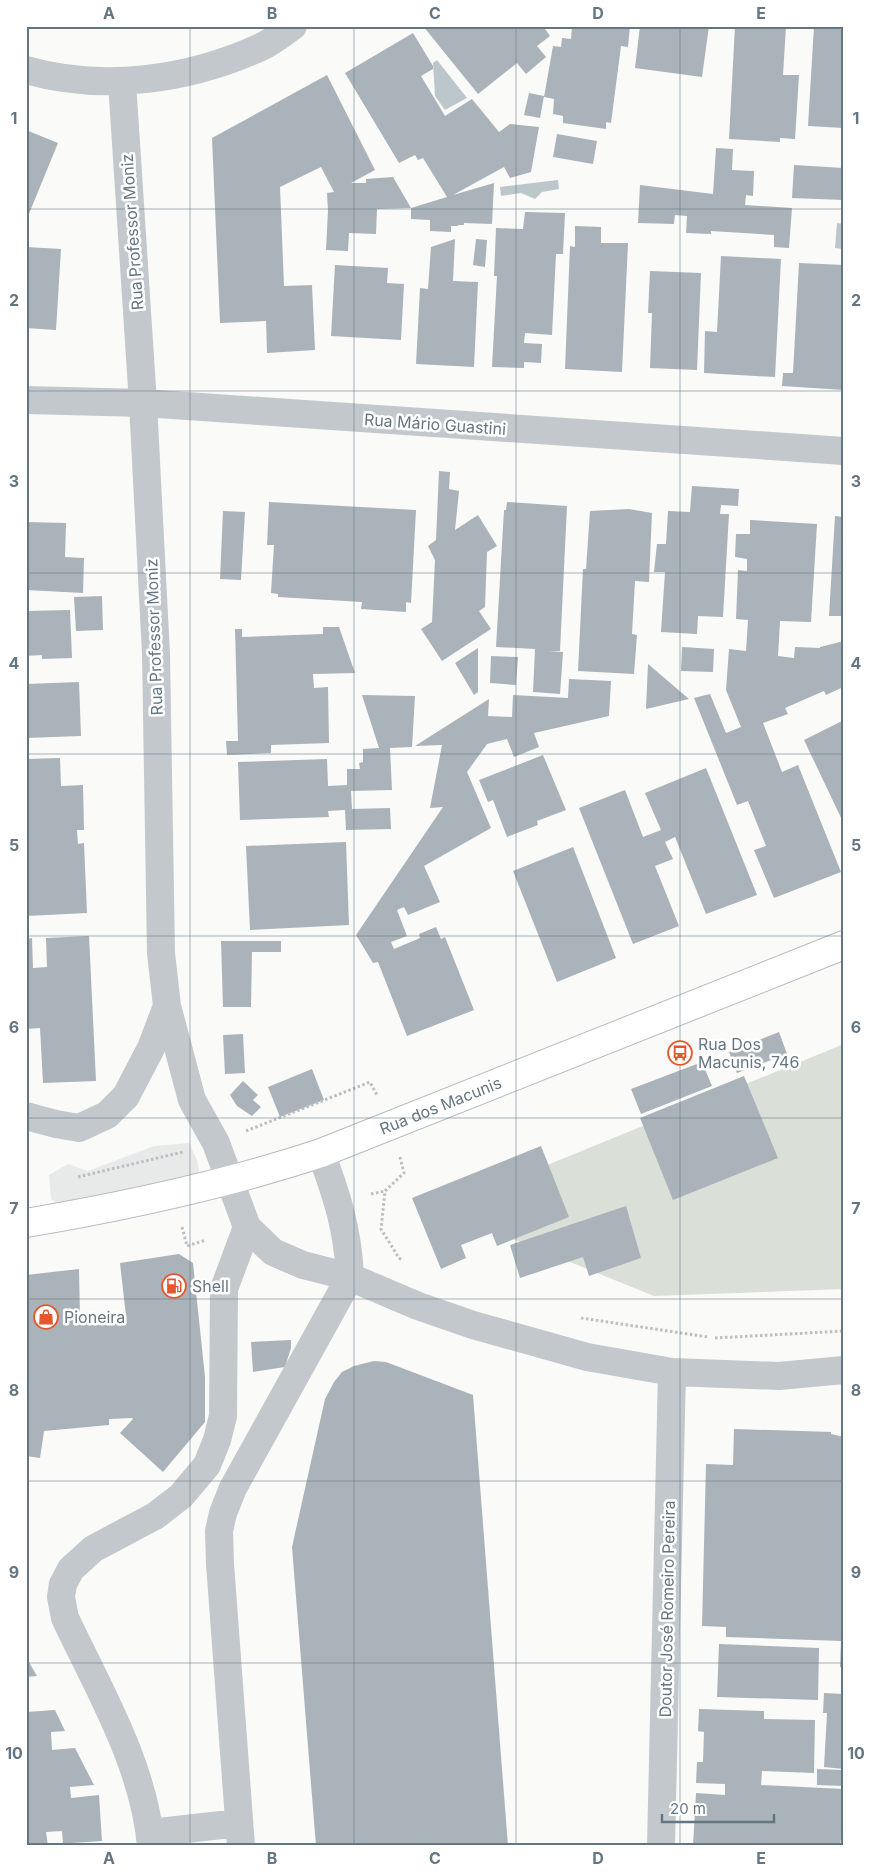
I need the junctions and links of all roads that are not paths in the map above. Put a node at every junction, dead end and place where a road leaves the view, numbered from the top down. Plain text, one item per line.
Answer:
1 (294, 26) edge
2 (26, 70) edge
3 (122, 82) junction
4 (26, 400) edge
5 (143, 403) junction
6 (844, 451) edge
7 (844, 945) edge
8 (167, 1006) junction
9 (26, 1116) edge
10 (321, 1153) junction
11 (230, 1180) junction
12 (26, 1223) edge
13 (247, 1227) junction
14 (350, 1277) junction
15 (844, 1370) edge
16 (672, 1372) junction
17 (240, 1834) edge
18 (150, 1839) edge
19 (661, 1846) edge

1 - 3 street
2 - 3 street
3 - 5 street, Rua Professor Moniz
4 - 5 street, Rua Mário Guastini
5 - 6 street, Rua Mário Guastini
5 - 8 street, Rua Professor Moniz
7 - 10 main road, Rua dos Macunis
8 - 9 street
8 - 11 street, Rua Professor Moniz
10 - 11 main road, Rua dos Macunis
10 - 14 street
11 - 12 main road, Rua dos Macunis
11 - 13 street, Rua Professor Moniz
13 - 14 street
13 - 18 street
14 - 16 street
14 - 17 street
15 - 16 street
16 - 19 street, Doutor José Romeiro Pereira
17 - 18 street

